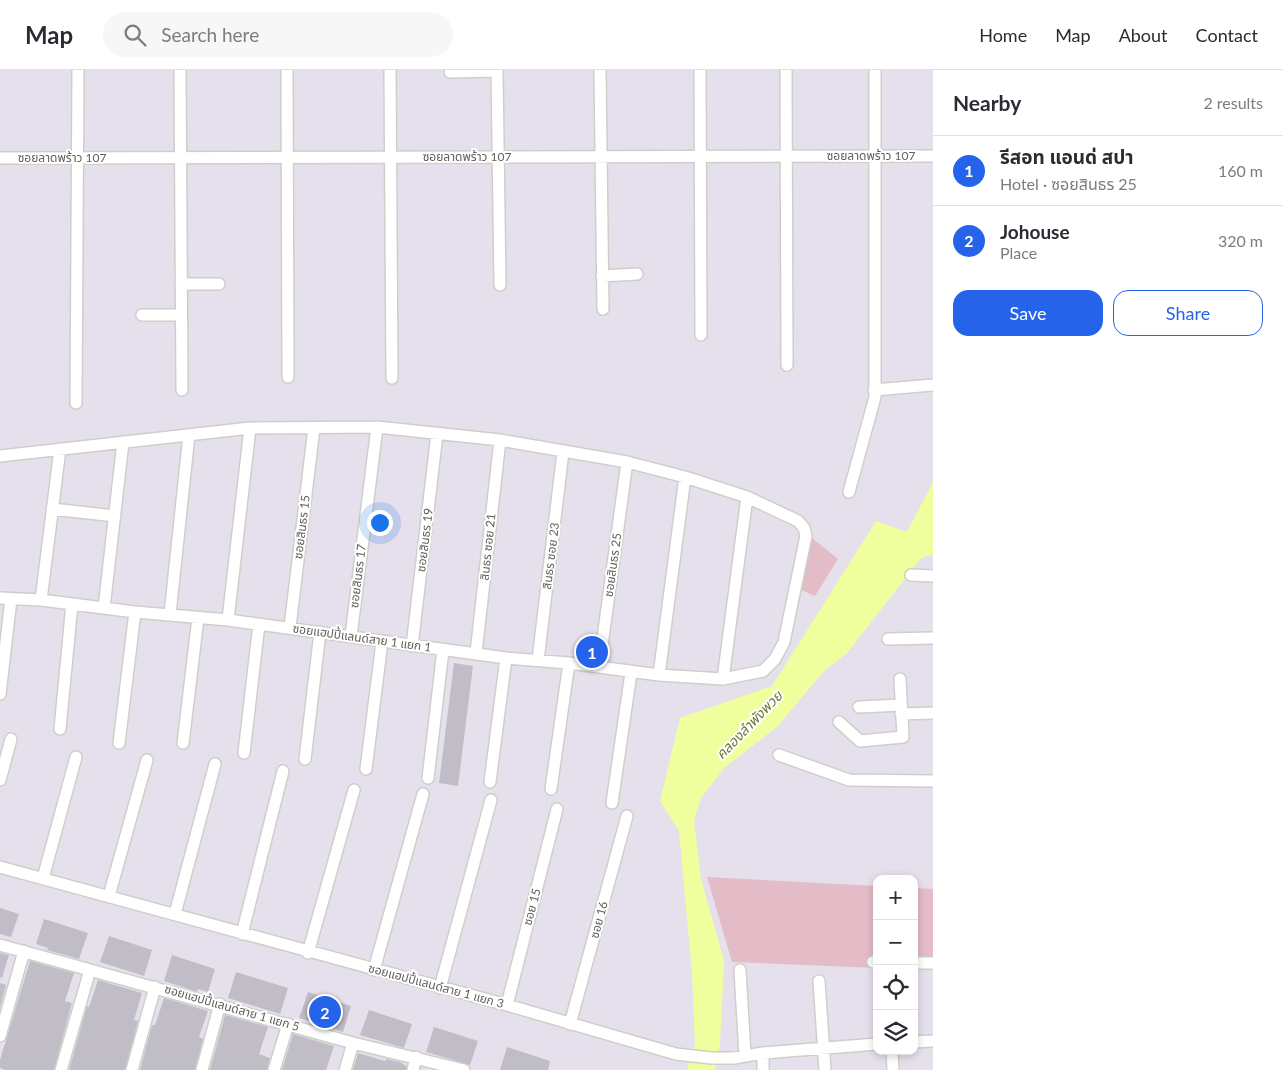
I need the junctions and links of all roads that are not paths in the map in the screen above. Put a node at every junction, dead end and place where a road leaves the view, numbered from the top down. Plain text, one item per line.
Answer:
1 (78, 70) edge
2 (180, 70) edge
3 (287, 70) edge
4 (390, 70) edge
5 (600, 70) edge
6 (700, 70) edge
7 (786, 70) edge
8 (875, 70) edge
9 (497, 71) edge
10 (450, 72) dead end
11 (600, 156) junction
12 (700, 156) junction
13 (787, 156) junction
14 (876, 156) junction
15 (933, 156) edge
16 (180, 157) junction
17 (286, 157) junction
18 (390, 157) junction
19 (497, 157) junction
20 (0, 158) edge
21 (76, 158) junction
22 (637, 274) dead end
23 (602, 276) junction
24 (181, 284) junction
25 (219, 284) dead end
26 (500, 285) dead end
27 (603, 309) dead end
28 (142, 314) dead end
29 (181, 315) junction
30 (701, 335) dead end
31 (787, 365) dead end
32 (288, 377) dead end
33 (392, 378) dead end
34 (933, 385) edge
35 (182, 390) dead end
36 (874, 390) junction
37 (76, 403) dead end
38 (376, 427) junction
39 (250, 428) junction
40 (314, 428) junction
41 (437, 434) junction
42 (189, 435) junction
43 (500, 440) junction
44 (124, 442) junction
45 (60, 450) junction
46 (563, 452) junction
47 (0, 456) edge
48 (627, 462) junction
49 (685, 477) junction
50 (849, 492) dead end
51 (747, 497) junction
52 (52, 509) junction
53 (115, 516) junction
54 (911, 575) dead end
55 (933, 576) edge
56 (5, 598) edge
57 (41, 600) junction
58 (72, 604) junction
59 (104, 608) junction
60 (135, 612) junction
61 (170, 614) junction
62 (198, 618) junction
63 (228, 620) junction
64 (259, 624) junction
65 (290, 627) junction
66 (320, 632) junction
67 (351, 636) junction
68 (933, 638) edge
69 (888, 639) dead end
70 (382, 642) junction
71 (412, 646) junction
72 (443, 650) junction
73 (476, 653) junction
74 (506, 658) junction
75 (538, 660) junction
76 (569, 663) junction
77 (599, 667) junction
78 (631, 673) junction
79 (659, 676) junction
80 (723, 679) junction
81 (900, 679) dead end
82 (0, 694) edge
83 (859, 707) dead end
84 (901, 710) junction
85 (933, 713) edge
86 (839, 722) dead end
87 (60, 729) dead end
88 (11, 739) dead end
89 (119, 743) dead end
90 (183, 743) dead end
91 (244, 753) dead end
92 (779, 755) dead end
93 (76, 757) dead end
94 (305, 759) dead end
95 (147, 760) dead end
96 (215, 764) dead end
97 (366, 769) dead end
98 (283, 771) dead end
99 (428, 778) dead end
100 (0, 780) edge
101 (933, 781) edge
102 (490, 782) dead end
103 (550, 789) dead end
104 (354, 790) dead end
105 (422, 794) dead end
106 (492, 800) dead end
107 (612, 803) dead end
108 (558, 809) dead end
109 (627, 816) dead end
110 (0, 867) edge
111 (43, 878) junction
112 (109, 896) junction
113 (175, 914) junction
114 (242, 934) junction
115 (0, 945) edge
116 (24, 951) junction
117 (308, 952) junction
118 (918, 963) edge
119 (933, 963) edge
120 (90, 970) junction
121 (374, 970) junction
122 (740, 970) dead end
123 (819, 981) dead end
124 (155, 987) junction
125 (440, 988) junction
126 (220, 1004) junction
127 (507, 1005) junction
128 (288, 1024) junction
129 (570, 1024) junction
130 (0, 1036) edge
131 (933, 1041) edge
132 (918, 1042) edge
133 (353, 1043) junction
134 (873, 1044) edge
135 (824, 1048) junction
136 (763, 1053) junction
137 (892, 1055) edge
138 (740, 1056) junction
139 (416, 1057) junction
140 (61, 1070) edge
141 (132, 1070) edge
142 (202, 1070) edge
143 (274, 1070) edge
144 (346, 1070) edge
145 (413, 1070) edge
146 (464, 1070) edge
147 (763, 1070) edge
148 (826, 1070) edge
149 (893, 1070) edge

1 - 21 street
2 - 16 street
3 - 17 street
4 - 18 street
5 - 11 street
6 - 12 street
7 - 13 street
8 - 14 street
9 - 10 street
9 - 19 street
11 - 12 street, ซอยลาดพร้าว 107
11 - 19 street, ซอยลาดพร้าว 107
11 - 23 street
12 - 13 street, ซอยลาดพร้าว 107
12 - 30 street
13 - 14 street, ซอยลาดพร้าว 107
13 - 31 street
14 - 15 street, ซอยลาดพร้าว 107
14 - 36 street
16 - 17 street, ซอยลาดพร้าว 107
16 - 21 street, ซอยลาดพร้าว 107
16 - 24 street
17 - 18 street, ซอยลาดพร้าว 107
17 - 32 street
18 - 19 street, ซอยลาดพร้าว 107
18 - 33 street
19 - 26 street
20 - 21 street, ซอยลาดพร้าว 107
21 - 37 street
22 - 23 street
23 - 27 street
24 - 25 street
24 - 29 street
28 - 29 street
29 - 35 street
34 - 36 street
36 - 50 street
38 - 40 street, ซอยแฮปปี้แลนด์สาย 1 แยก 1
38 - 41 street, ซอยแฮปปี้แลนด์สาย 1 แยก 1
38 - 67 street, ซอยสินธร 17
39 - 40 street, ซอยแฮปปี้แลนด์สาย 1 แยก 1
39 - 42 street, ซอยแฮปปี้แลนด์สาย 1 แยก 1
39 - 63 street
40 - 65 street, ซอยสินธร 15
41 - 43 street, ซอยแฮปปี้แลนด์สาย 1 แยก 1
41 - 71 street, ซอยสินธร 19
42 - 44 street, ซอยแฮปปี้แลนด์สาย 1 แยก 1
42 - 61 street
43 - 46 street, ซอยแฮปปี้แลนด์สาย 1 แยก 1
43 - 73 street, สินธร ซอย 21
44 - 45 street, ซอยแฮปปี้แลนด์สาย 1 แยก 1
44 - 53 street
45 - 47 street, ซอยแฮปปี้แลนด์สาย 1 แยก 1
45 - 52 street
46 - 48 street, ซอยแฮปปี้แลนด์สาย 1 แยก 1
46 - 75 street, สินธร ซอย 23
48 - 49 street, ซอยแฮปปี้แลนด์สาย 1 แยก 1
48 - 77 street, ซอยสินธร 25
49 - 51 street, ซอยแฮปปี้แลนด์สาย 1 แยก 1
49 - 79 street
51 - 80 street
51 - 80 street, ซอยแฮปปี้แลนด์สาย 1 แยก 1
52 - 53 street
52 - 57 street
53 - 59 street
54 - 55 street
56 - 57 street, ซอยแฮปปี้แลนด์สาย 1 แยก 1
56 - 82 street
57 - 58 street, ซอยแฮปปี้แลนด์สาย 1 แยก 1
58 - 59 street, ซอยแฮปปี้แลนด์สาย 1 แยก 1
58 - 87 street
59 - 60 street, ซอยแฮปปี้แลนด์สาย 1 แยก 1
60 - 61 street, ซอยแฮปปี้แลนด์สาย 1 แยก 1
60 - 89 street
61 - 62 street, ซอยแฮปปี้แลนด์สาย 1 แยก 1
62 - 63 street, ซอยแฮปปี้แลนด์สาย 1 แยก 1
62 - 90 street
63 - 64 street, ซอยแฮปปี้แลนด์สาย 1 แยก 1
64 - 65 street, ซอยแฮปปี้แลนด์สาย 1 แยก 1
64 - 91 street
65 - 66 street, ซอยแฮปปี้แลนด์สาย 1 แยก 1
66 - 67 street, ซอยแฮปปี้แลนด์สาย 1 แยก 1
66 - 94 street
67 - 70 street, ซอยแฮปปี้แลนด์สาย 1 แยก 1
68 - 69 street
70 - 71 street, ซอยแฮปปี้แลนด์สาย 1 แยก 1
70 - 97 street
71 - 72 street, ซอยแฮปปี้แลนด์สาย 1 แยก 1
72 - 73 street, ซอยแฮปปี้แลนด์สาย 1 แยก 1
72 - 99 street
73 - 74 street, ซอยแฮปปี้แลนด์สาย 1 แยก 1
74 - 75 street, ซอยแฮปปี้แลนด์สาย 1 แยก 1
74 - 102 street
75 - 76 street, ซอยแฮปปี้แลนด์สาย 1 แยก 1
76 - 77 street, ซอยแฮปปี้แลนด์สาย 1 แยก 1
76 - 103 street
77 - 78 street, ซอยแฮปปี้แลนด์สาย 1 แยก 1
78 - 79 street, ซอยแฮปปี้แลนด์สาย 1 แยก 1
78 - 107 street
79 - 80 street, ซอยแฮปปี้แลนด์สาย 1 แยก 1
81 - 84 street
83 - 84 street
84 - 85 street
84 - 86 street
88 - 100 street
92 - 101 street
93 - 111 street
95 - 112 street
96 - 113 street
98 - 114 street
104 - 117 street
105 - 121 street
106 - 125 street
108 - 127 street, ซอย 15
109 - 129 street, ซอย 16
110 - 111 street, ซอยแฮปปี้แลนด์สาย 1 แยก 3
111 - 112 street, ซอยแฮปปี้แลนด์สาย 1 แยก 3
112 - 113 street, ซอยแฮปปี้แลนด์สาย 1 แยก 3
113 - 114 street, ซอยแฮปปี้แลนด์สาย 1 แยก 3
114 - 117 street, ซอยแฮปปี้แลนด์สาย 1 แยก 3
115 - 116 street, ซอยแฮปปี้แลนด์สาย 1 แยก 5
116 - 120 street, ซอยแฮปปี้แลนด์สาย 1 แยก 5
116 - 130 street
117 - 121 street, ซอยแฮปปี้แลนด์สาย 1 แยก 3
118 - 119 street
120 - 124 street, ซอยแฮปปี้แลนด์สาย 1 แยก 5
120 - 140 street
121 - 125 street, ซอยแฮปปี้แลนด์สาย 1 แยก 3
122 - 138 street
123 - 135 street
124 - 126 street, ซอยแฮปปี้แลนด์สาย 1 แยก 5
124 - 141 street
125 - 127 street, ซอยแฮปปี้แลนด์สาย 1 แยก 3
126 - 128 street, ซอยแฮปปี้แลนด์สาย 1 แยก 5
126 - 142 street
127 - 129 street, ซอยแฮปปี้แลนด์สาย 1 แยก 3
128 - 133 street, ซอยแฮปปี้แลนด์สาย 1 แยก 5
128 - 143 street
129 - 138 street, ซอยแฮปปี้แลนด์สาย 1 แยก 3
131 - 132 street
133 - 139 street, ซอยแฮปปี้แลนด์สาย 1 แยก 5
133 - 144 street
134 - 135 street, ซอยแฮปปี้แลนด์สาย 1 แยก 3
135 - 136 street, ซอยแฮปปี้แลนด์สาย 1 แยก 3
135 - 148 street
136 - 138 street, ซอยแฮปปี้แลนด์สาย 1 แยก 3
136 - 147 street
137 - 149 street
139 - 145 street
139 - 146 street, ซอยแฮปปี้แลนด์สาย 1 แยก 5

